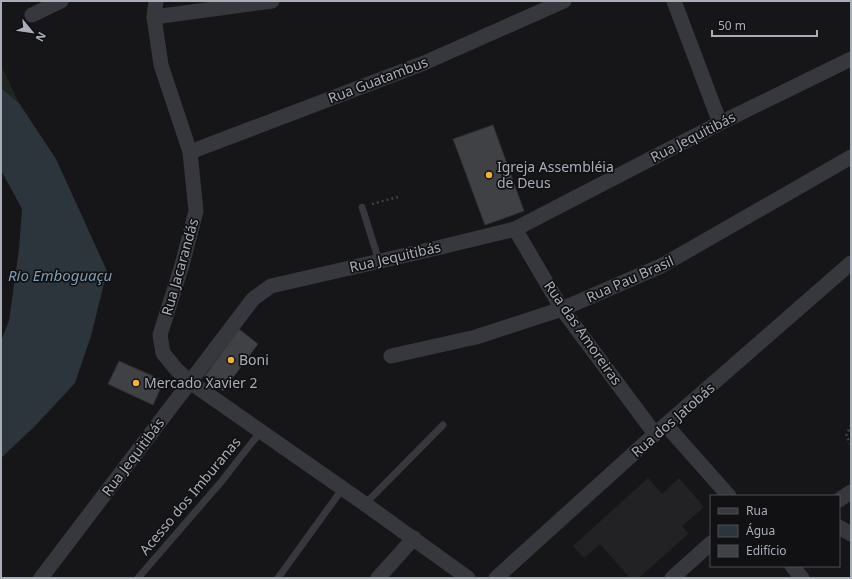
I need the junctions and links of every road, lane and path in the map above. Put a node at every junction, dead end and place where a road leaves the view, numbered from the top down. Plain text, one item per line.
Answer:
1 (61, 1) edge
2 (156, 1) edge
3 (272, 1) edge
4 (564, 1) edge
5 (674, 1) edge
6 (32, 15) dead end
7 (154, 18) junction
8 (851, 59) edge
9 (720, 123) junction
10 (190, 152) junction
11 (850, 159) edge
12 (398, 197) dead end
13 (362, 207) joint
14 (515, 229) junction
15 (379, 261) junction
16 (851, 263) edge
17 (562, 309) junction
18 (391, 356) dead end
19 (190, 382) junction
20 (443, 425) dead end
21 (851, 425) edge
22 (661, 430) junction
23 (260, 431) junction
24 (851, 444) edge
25 (343, 488) junction
26 (851, 492) edge
27 (728, 495) edge
28 (840, 499) edge
29 (365, 504) junction
30 (840, 528) edge
31 (851, 534) edge
32 (414, 538) junction
33 (710, 544) edge
34 (793, 567) edge
35 (140, 576) edge
36 (41, 578) edge
37 (148, 578) edge
38 (278, 578) edge
39 (378, 578) edge
40 (468, 578) edge
41 (496, 578) edge
42 (672, 578) edge
43 (802, 578) edge

1 - 6 street
2 - 7 street, Rua Jacarandás
3 - 7 street
4 - 10 street, Rua Guatambus
5 - 9 street
7 - 10 street, Rua Jacarandás
8 - 9 street, Rua Jequitibás
9 - 14 street, Rua Jequitibás
10 - 19 street, Rua Jacarandás
11 - 17 street, Rua Pau Brasil
12 - 13 path
13 - 15 lane
14 - 15 street, Rua Jequitibás
14 - 17 street, Rua das Amoreiras
15 - 19 street, Rua Jequitibás
16 - 22 street, Rua dos Jatobás
17 - 18 street, Rua Pau Brasil
17 - 22 street, Rua das Amoreiras
19 - 23 street, Rua Jacarandás
19 - 36 street, Rua Jequitibás
20 - 29 lane
21 - 24 path
22 - 27 street, Rua das Amoreiras
22 - 41 street, Rua dos Jatobás
23 - 25 street, Rua Jacarandás
23 - 35 lane, Acesso dos Imburanas
25 - 29 street, Rua Jacarandás
25 - 38 lane
26 - 28 street
29 - 32 street, Rua Jacarandás
30 - 31 street
32 - 39 street
32 - 40 street, Rua Jacarandás
33 - 42 street
34 - 43 street
35 - 37 lane

